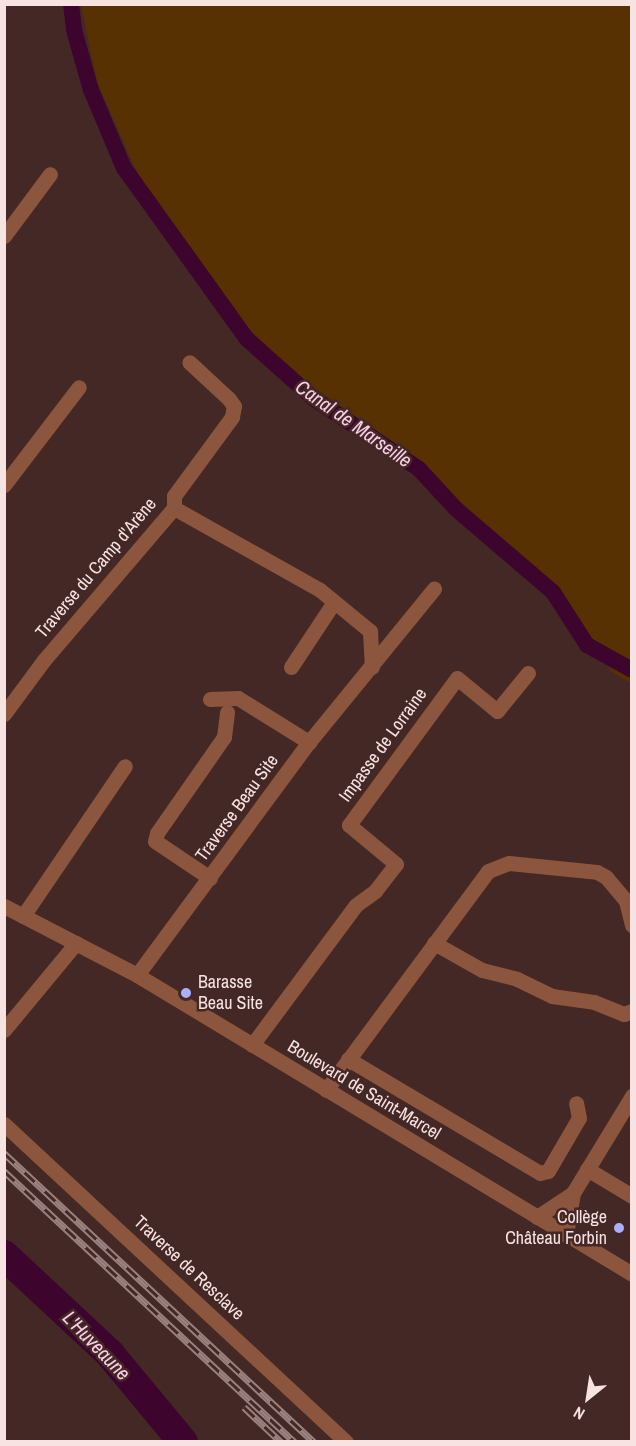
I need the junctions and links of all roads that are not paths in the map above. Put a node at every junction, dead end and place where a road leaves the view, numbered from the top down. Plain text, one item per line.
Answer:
1 (50, 174) dead end
2 (4, 236) edge
3 (189, 362) dead end
4 (79, 387) dead end
5 (4, 485) edge
6 (174, 508) junction
7 (434, 589) dead end
8 (334, 602) junction
9 (291, 667) dead end
10 (372, 667) junction
11 (528, 673) dead end
12 (210, 699) dead end
13 (227, 712) dead end
14 (4, 714) edge
15 (309, 742) junction
16 (125, 766) dead end
17 (210, 878) junction
18 (4, 906) edge
19 (23, 916) junction
20 (632, 925) edge
21 (76, 943) junction
22 (434, 943) junction
23 (137, 975) junction
24 (632, 1011) edge
25 (4, 1030) edge
26 (252, 1045) junction
27 (348, 1059) junction
28 (326, 1090) junction
29 (632, 1096) edge
30 (576, 1102) dead end
31 (4, 1124) edge
32 (587, 1169) junction
33 (573, 1193) junction
34 (632, 1196) edge
35 (537, 1217) junction
36 (566, 1235) junction
37 (632, 1274) edge
38 (346, 1442) edge

1 - 2 street
3 - 6 street, Traverse du Camp d'Arène
4 - 5 street
6 - 8 street
6 - 14 street, Traverse du Camp d'Arène
7 - 10 street, Traverse Beau Site
8 - 9 street
8 - 10 street
10 - 15 street, Traverse Beau Site
11 - 26 street, Impasse de Lorraine
12 - 15 street
13 - 17 street
15 - 17 street, Traverse Beau Site
16 - 19 street
17 - 23 street, Traverse Beau Site
18 - 19 street, Boulevard de Saint-Marcel
19 - 21 street, Boulevard de Saint-Marcel
20 - 22 street
21 - 23 street, Boulevard de Saint-Marcel
21 - 25 street
22 - 24 street
22 - 27 street
23 - 26 street, Boulevard de Saint-Marcel
26 - 28 street, Boulevard de Saint-Marcel
27 - 28 street
27 - 30 street
28 - 35 street, Boulevard de Saint-Marcel
29 - 32 street
31 - 38 street, Traverse de Resclave
32 - 33 street
32 - 34 street
33 - 35 street
33 - 36 street
35 - 36 street, Boulevard de Saint-Marcel
36 - 37 street, Boulevard de Saint-Marcel

